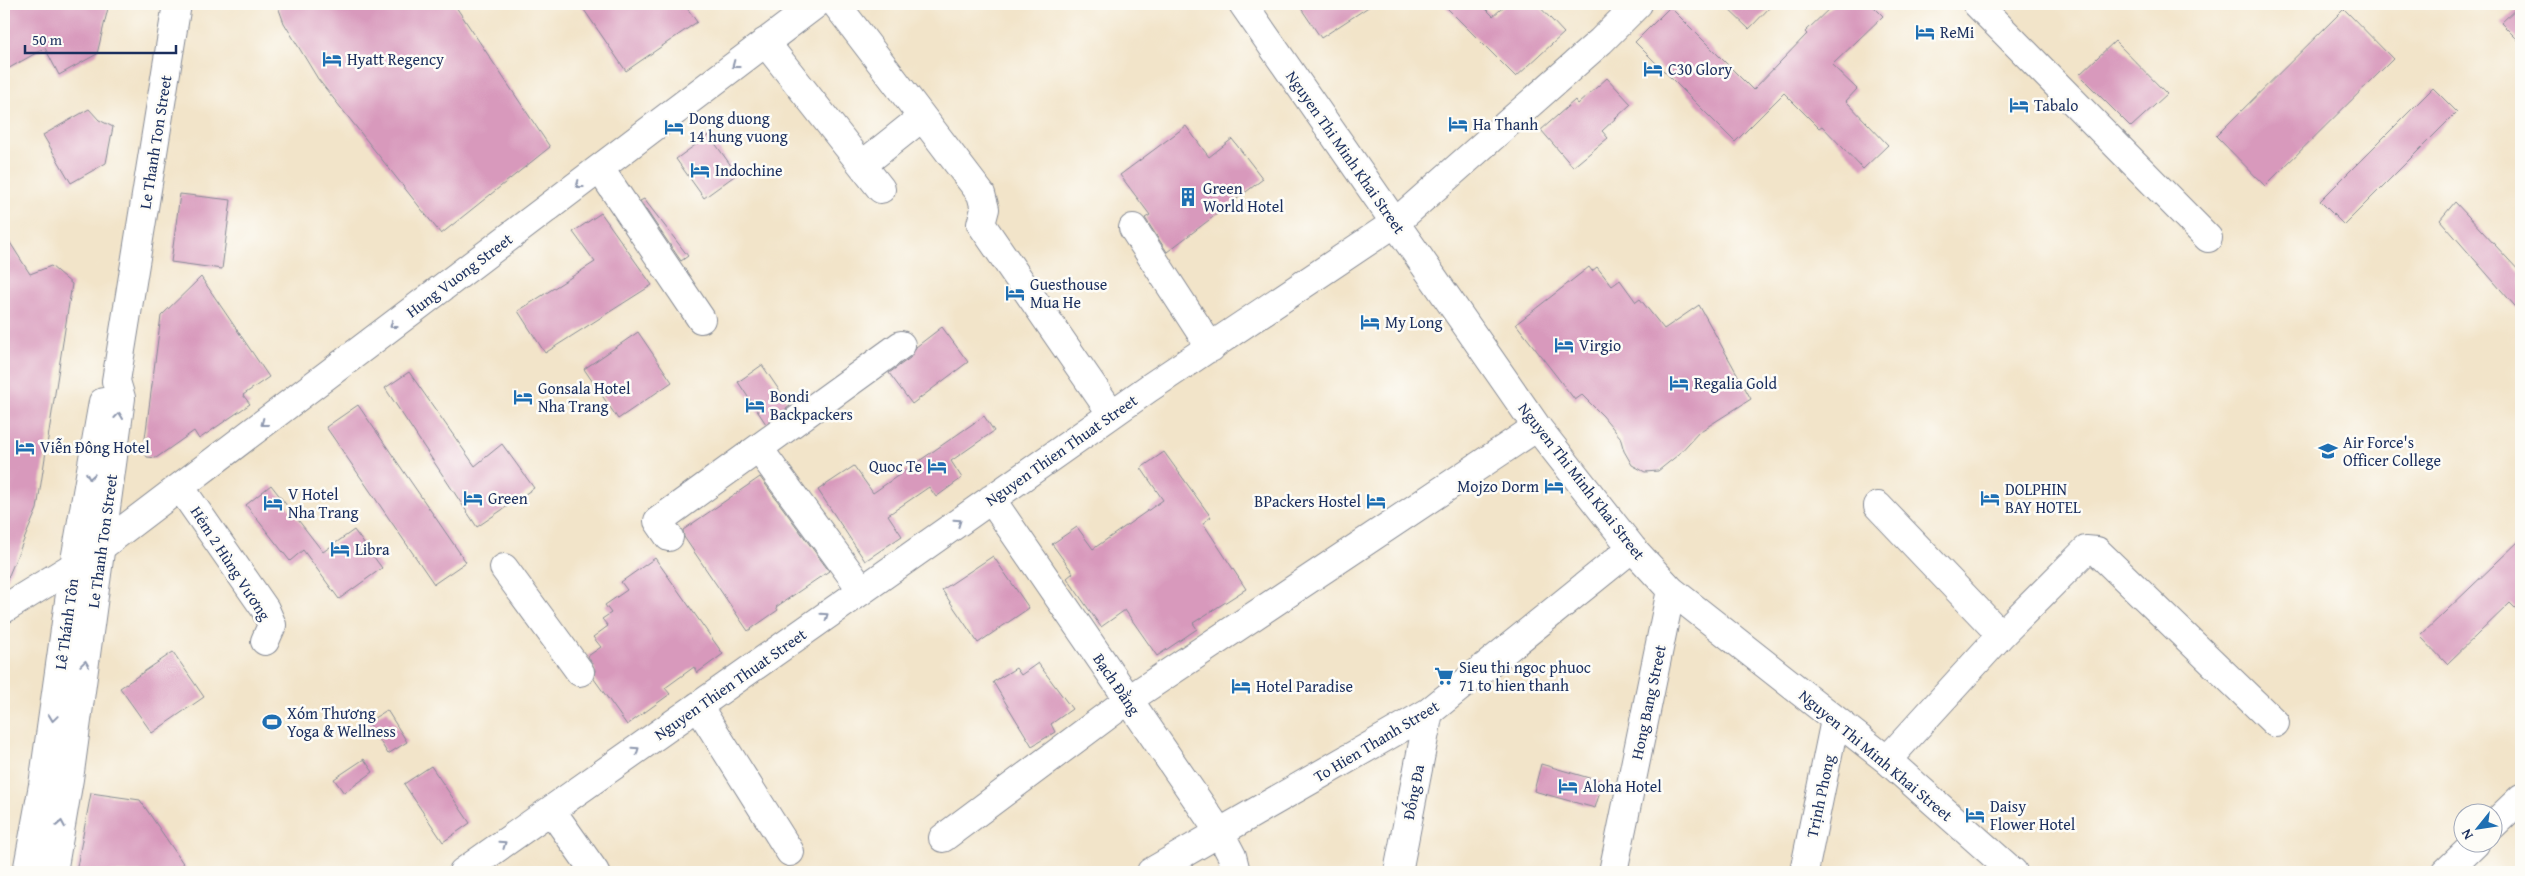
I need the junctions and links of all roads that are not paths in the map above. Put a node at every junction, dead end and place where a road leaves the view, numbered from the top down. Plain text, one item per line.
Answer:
1 (177, 4) edge
2 (816, 4) edge
3 (836, 4) edge
4 (1244, 4) edge
5 (1638, 4) edge
6 (1977, 4) edge
7 (765, 42) junction
8 (921, 118) junction
9 (862, 165) junction
10 (600, 169) junction
11 (881, 189) dead end
12 (1395, 223) junction
13 (1133, 228) dead end
14 (2208, 238) dead end
15 (701, 319) dead end
16 (901, 344) dead end
17 (1211, 348) junction
18 (116, 381) junction
19 (1112, 414) junction
20 (1537, 427) junction
21 (759, 449) junction
22 (180, 487) junction
23 (991, 499) junction
24 (1878, 506) dead end
25 (669, 537) dead end
26 (102, 546) junction
27 (1632, 548) junction
28 (74, 566) junction
29 (504, 568) dead end
30 (862, 590) junction
31 (1671, 590) junction
32 (4, 610) edge
33 (2001, 635) junction
34 (265, 641) dead end
35 (580, 672) dead end
36 (1128, 700) junction
37 (698, 706) junction
38 (1429, 712) junction
39 (1835, 720) junction
40 (2276, 723) dead end
41 (1887, 760) junction
42 (56, 780) junction
43 (2521, 798) edge
44 (551, 810) junction
45 (2502, 816) edge
46 (1220, 833) junction
47 (943, 838) dead end
48 (790, 852) dead end
49 (2465, 854) edge
50 (2005, 869) edge
51 (26, 872) edge
52 (53, 872) edge
53 (463, 872) edge
54 (595, 872) edge
55 (1151, 872) edge
56 (1236, 872) edge
57 (1398, 872) edge
58 (1613, 872) edge
59 (1804, 872) edge
60 (2446, 872) edge

1 - 18 street, Le Thanh Ton Street
2 - 7 street, Hung Vuong Street
3 - 8 street
4 - 12 street, Nguyen Thi Minh Khai Street
5 - 12 street, Nguyen Thien Thuat Street
6 - 14 street
7 - 9 street
7 -> 10 street, Hung Vuong Street
8 - 9 street
8 - 19 street
9 - 11 street
10 - 15 street
10 -> 22 street, Hung Vuong Street
12 - 17 street, Nguyen Thien Thuat Street
12 - 20 street, Nguyen Thi Minh Khai Street
13 - 17 street
16 - 21 street
17 - 19 street, Nguyen Thien Thuat Street
26 -> 18 street, Le Thanh Ton Street
18 -> 28 street, Lê Thánh Tôn
19 - 23 street, Nguyen Thien Thuat Street
20 - 27 street, Nguyen Thi Minh Khai Street
20 - 36 street
21 - 25 street
21 - 30 street
22 - 26 street, Hung Vuong Street
22 - 34 street, Hẻm 2 Hùng Vương
30 -> 23 street, Nguyen Thien Thuat Street
23 - 36 street, Bạch Đằng
24 - 33 street
26 - 28 street, Hung Vuong Street
42 -> 26 street, Le Thanh Ton Street
27 - 31 street, Nguyen Thi Minh Khai Street
27 - 38 street, To Hien Thanh Street
28 - 32 street, Hung Vuong Street
28 -> 42 street, Lê Thánh Tôn
29 - 35 street
37 -> 30 street, Nguyen Thien Thuat Street
31 - 39 street, Nguyen Thi Minh Khai Street
31 - 58 street, Hong Bang Street
33 - 40 street
33 - 41 street
36 - 46 street, Bạch Đằng
36 - 47 street
44 -> 37 street, Nguyen Thien Thuat Street
37 - 48 street
38 - 46 street, To Hien Thanh Street
38 - 57 street, Đống Đa
39 - 41 street, Nguyen Thi Minh Khai Street
39 - 59 street, Trịnh Phong
41 - 50 street, Nguyen Thi Minh Khai Street
42 - 51 street, Lê Thánh Tôn
52 -> 42 street, Le Thanh Ton Street
43 - 45 street
53 -> 44 street, Nguyen Thien Thuat Street
44 - 54 street
46 - 55 street, To Hien Thanh Street
46 - 56 street, Bạch Đằng
49 - 60 street

